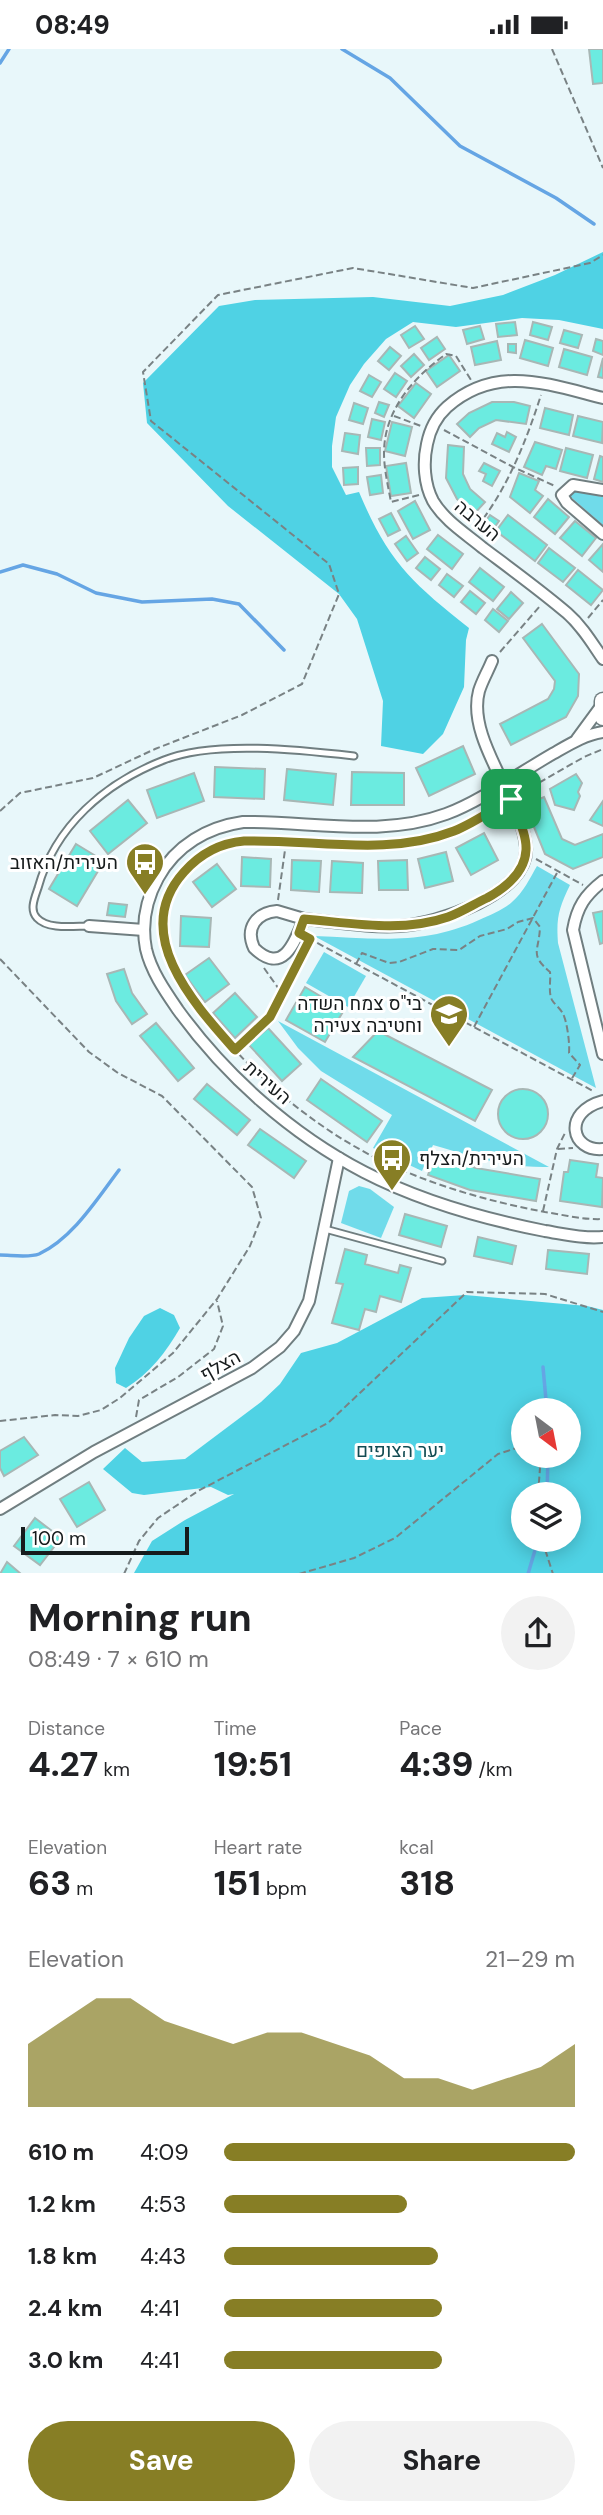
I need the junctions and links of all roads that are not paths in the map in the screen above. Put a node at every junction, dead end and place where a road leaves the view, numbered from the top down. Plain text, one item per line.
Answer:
1 (603, 398) edge
2 (603, 490) edge
3 (603, 534) edge
4 (603, 659) edge
5 (492, 661) road end
6 (603, 708) edge
7 (603, 732) edge
8 (575, 741) junction
9 (354, 756) dead end
10 (502, 783) junction
11 (603, 881) edge
12 (304, 919) junction
13 (89, 926) joint
14 (144, 930) junction
15 (603, 1054) edge
16 (599, 1097) edge
17 (603, 1149) edge
18 (340, 1158) junction
19 (325, 1229) junction
20 (603, 1237) edge
21 (442, 1261) dead end
22 (0, 1509) edge

1 - 4 street, הערבה
2 - 3 street
5 - 10 street
6 - 8 street, העירית
7 - 8 street, העירית
8 - 10 street, העירית
9 - 13 lane
10 - 12 street
10 - 14 street, העירית
11 - 15 street
12 - 12 street
13 - 14 street
14 - 18 street, העירית
16 - 17 street
18 - 19 street, הצלף
18 - 20 street, העירית
19 - 21 lane
19 - 22 street, הצלף

